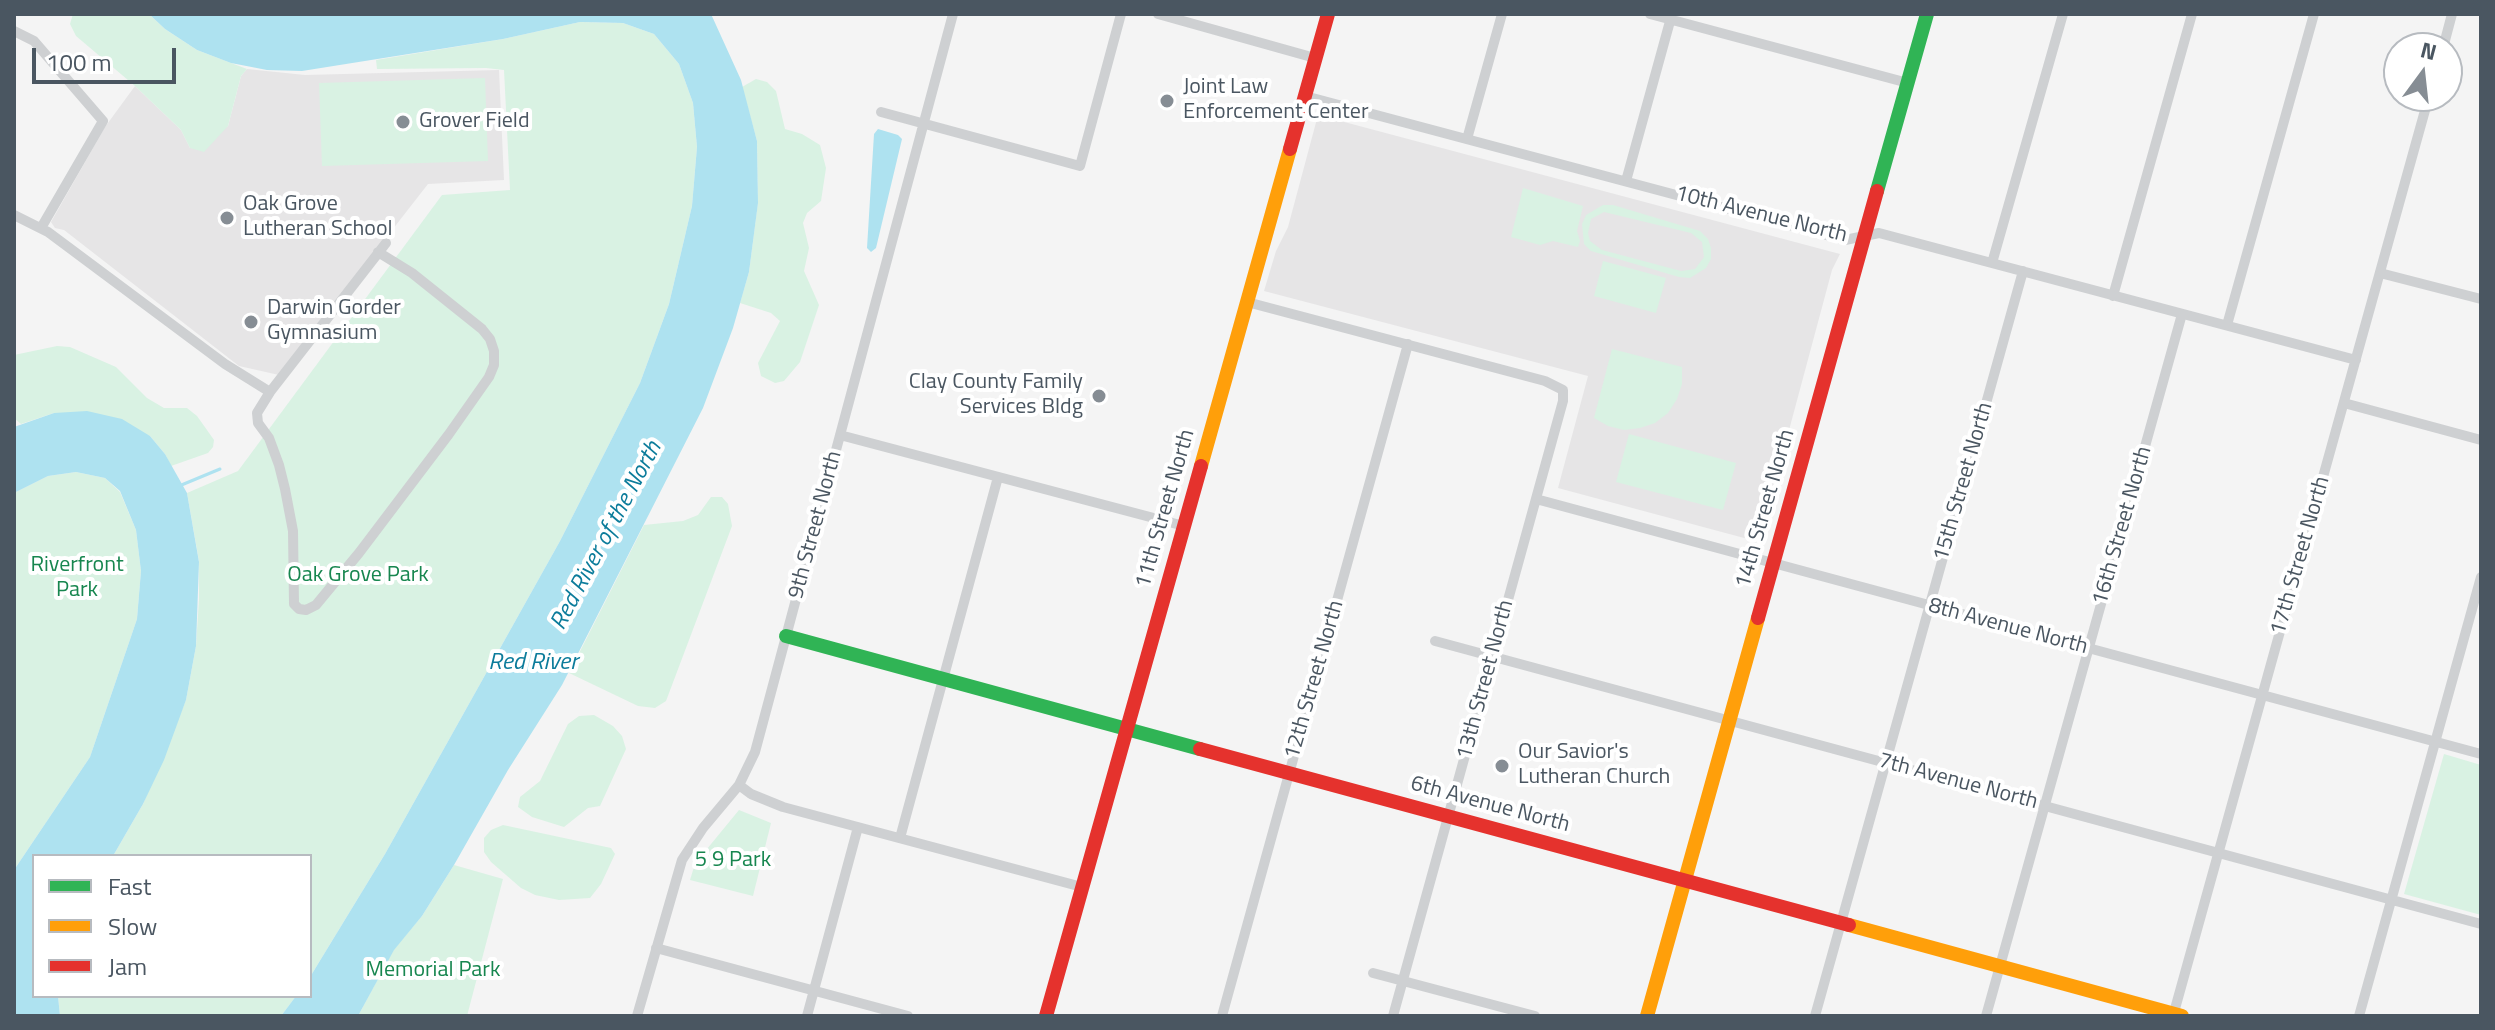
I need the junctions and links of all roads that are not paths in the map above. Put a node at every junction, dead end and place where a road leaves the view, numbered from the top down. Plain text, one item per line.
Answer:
1 (953, 14) edge
2 (1121, 14) edge
3 (1158, 14) edge
4 (1328, 14) edge
5 (1502, 14) edge
6 (1650, 14) edge
7 (1927, 14) edge
8 (2063, 14) edge
9 (2192, 14) edge
10 (2314, 14) edge
11 (1672, 17) edge
12 (14, 31) edge
13 (1315, 58) junction
14 (1908, 83) junction
15 (1305, 96) junction
16 (881, 112) dead end
17 (2425, 112) edge
18 (924, 123) junction
19 (1467, 139) junction
20 (1626, 181) junction
21 (14, 215) edge
22 (41, 228) junction
23 (1864, 236) junction
24 (386, 243) dead end
25 (378, 252) junction
26 (1992, 263) junction
27 (2023, 271) junction
28 (2380, 273) junction
29 (2113, 296) junction
30 (2481, 299) edge
31 (1247, 302) junction
32 (2182, 314) junction
33 (2227, 325) junction
34 (1408, 344) junction
35 (2356, 360) junction
36 (270, 392) junction
37 (2344, 403) junction
38 (840, 435) junction
39 (2481, 440) edge
40 (998, 477) junction
41 (1536, 499) junction
42 (1184, 526) junction
43 (1774, 563) junction
44 (2481, 577) edge
45 (1930, 605) junction
46 (786, 636) junction
47 (1435, 641) dead end
48 (2089, 648) junction
49 (1492, 656) junction
50 (943, 679) junction
51 (2262, 695) junction
52 (1729, 720) junction
53 (1126, 729) junction
54 (2435, 742) junction
55 (2481, 754) edge
56 (1886, 763) junction
57 (1289, 773) junction
58 (739, 785) junction
59 (2045, 806) junction
60 (1448, 816) junction
61 (858, 827) junction
62 (900, 838) junction
63 (2218, 853) junction
64 (1685, 881) junction
65 (1082, 887) junction
66 (2391, 900) junction
67 (1841, 923) junction
68 (2481, 924) edge
69 (656, 948) junction
70 (2000, 966) junction
71 (1373, 973) dead end
72 (1402, 981) junction
73 (814, 990) junction
74 (2176, 1015) edge
75 (637, 1016) edge
76 (807, 1016) edge
77 (908, 1016) edge
78 (1046, 1016) edge
79 (1222, 1016) edge
80 (1393, 1016) edge
81 (1535, 1016) edge
82 (1647, 1016) edge
83 (1815, 1016) edge
84 (1986, 1016) edge
85 (2359, 1016) edge

1 - 18 street, 9th Street North
2 - 18 street
3 - 13 street
4 - 13 street, 11th Street North
5 - 19 street
6 - 11 street
7 - 14 street, 14th Street North
8 - 26 street
9 - 29 street
10 - 33 street
11 - 14 street
11 - 20 street
12 - 22 street
13 - 15 street, 11th Street North
14 - 23 street, 14th Street North
15 - 19 street, 10th Avenue North
15 - 31 street, 11th Street North
16 - 18 street
17 - 28 street, 17th Street North
18 - 38 street, 9th Street North
19 - 20 street, 10th Avenue North
20 - 23 street, 10th Avenue North
21 - 22 street
22 - 36 street
23 - 26 street, 10th Avenue North
23 - 43 street, 14th Street North
24 - 25 street
25 - 36 street
25 - 36 street
26 - 27 street, 10th Avenue North
27 - 29 street, 10th Avenue North
27 - 45 street, 15th Street North
28 - 30 street
28 - 35 street, 17th Street North
29 - 32 street, 10th Avenue North
31 - 34 street
31 - 42 street, 11th Street North
32 - 33 street, 10th Avenue North
32 - 48 street, 16th Street North
33 - 35 street, 10th Avenue North
34 - 41 street, 13th Street North
34 - 57 street, 12th Street North
35 - 37 street, 17th Street North
37 - 39 street
37 - 51 street, 17th Street North
38 - 40 street
38 - 46 street, 9th Street North
40 - 42 street
40 - 50 street
41 - 43 street, 8th Avenue North
41 - 49 street, 13th Street North
42 - 53 street, 11th Street North
43 - 45 street, 8th Avenue North
43 - 52 street, 14th Street North
44 - 54 street
45 - 48 street, 8th Avenue North
45 - 56 street, 15th Street North
46 - 50 street, 6th Avenue North
46 - 58 street, 9th Street North
47 - 49 street, 7th Avenue North
48 - 51 street, 8th Avenue North
48 - 59 street, 16th Street North
49 - 52 street, 7th Avenue North
49 - 60 street, 13th Street North
50 - 53 street, 6th Avenue North
50 - 62 street
51 - 54 street, 8th Avenue North
51 - 63 street, 17th Street North
52 - 56 street, 7th Avenue North
52 - 64 street, 14th Street North
53 - 57 street, 6th Avenue North
53 - 65 street, 11th Street North
54 - 55 street, 8th Avenue North
54 - 66 street
56 - 59 street, 7th Avenue North
56 - 67 street, 15th Street North
57 - 60 street, 6th Avenue North
57 - 79 street, 12th Street North
58 - 61 street
58 - 69 street, 9th Street North
59 - 63 street, 7th Avenue North
59 - 70 street, 16th Street North
60 - 64 street, 6th Avenue North
60 - 72 street, 13th Street North
61 - 62 street
61 - 73 street
62 - 65 street
63 - 66 street, 7th Avenue North
63 - 74 street, 17th Street North
64 - 67 street, 6th Avenue North
64 - 82 street, 14th Street North
65 - 78 street, 11th Street North
66 - 68 street, 7th Avenue North
66 - 85 street
67 - 70 street, 6th Avenue North
67 - 83 street, 15th Street North
69 - 73 street
69 - 75 street, 9th Street North
70 - 74 street, 6th Avenue North
70 - 84 street, 16th Street North
71 - 72 street
72 - 80 street, 13th Street North
72 - 81 street
73 - 76 street
73 - 77 street

